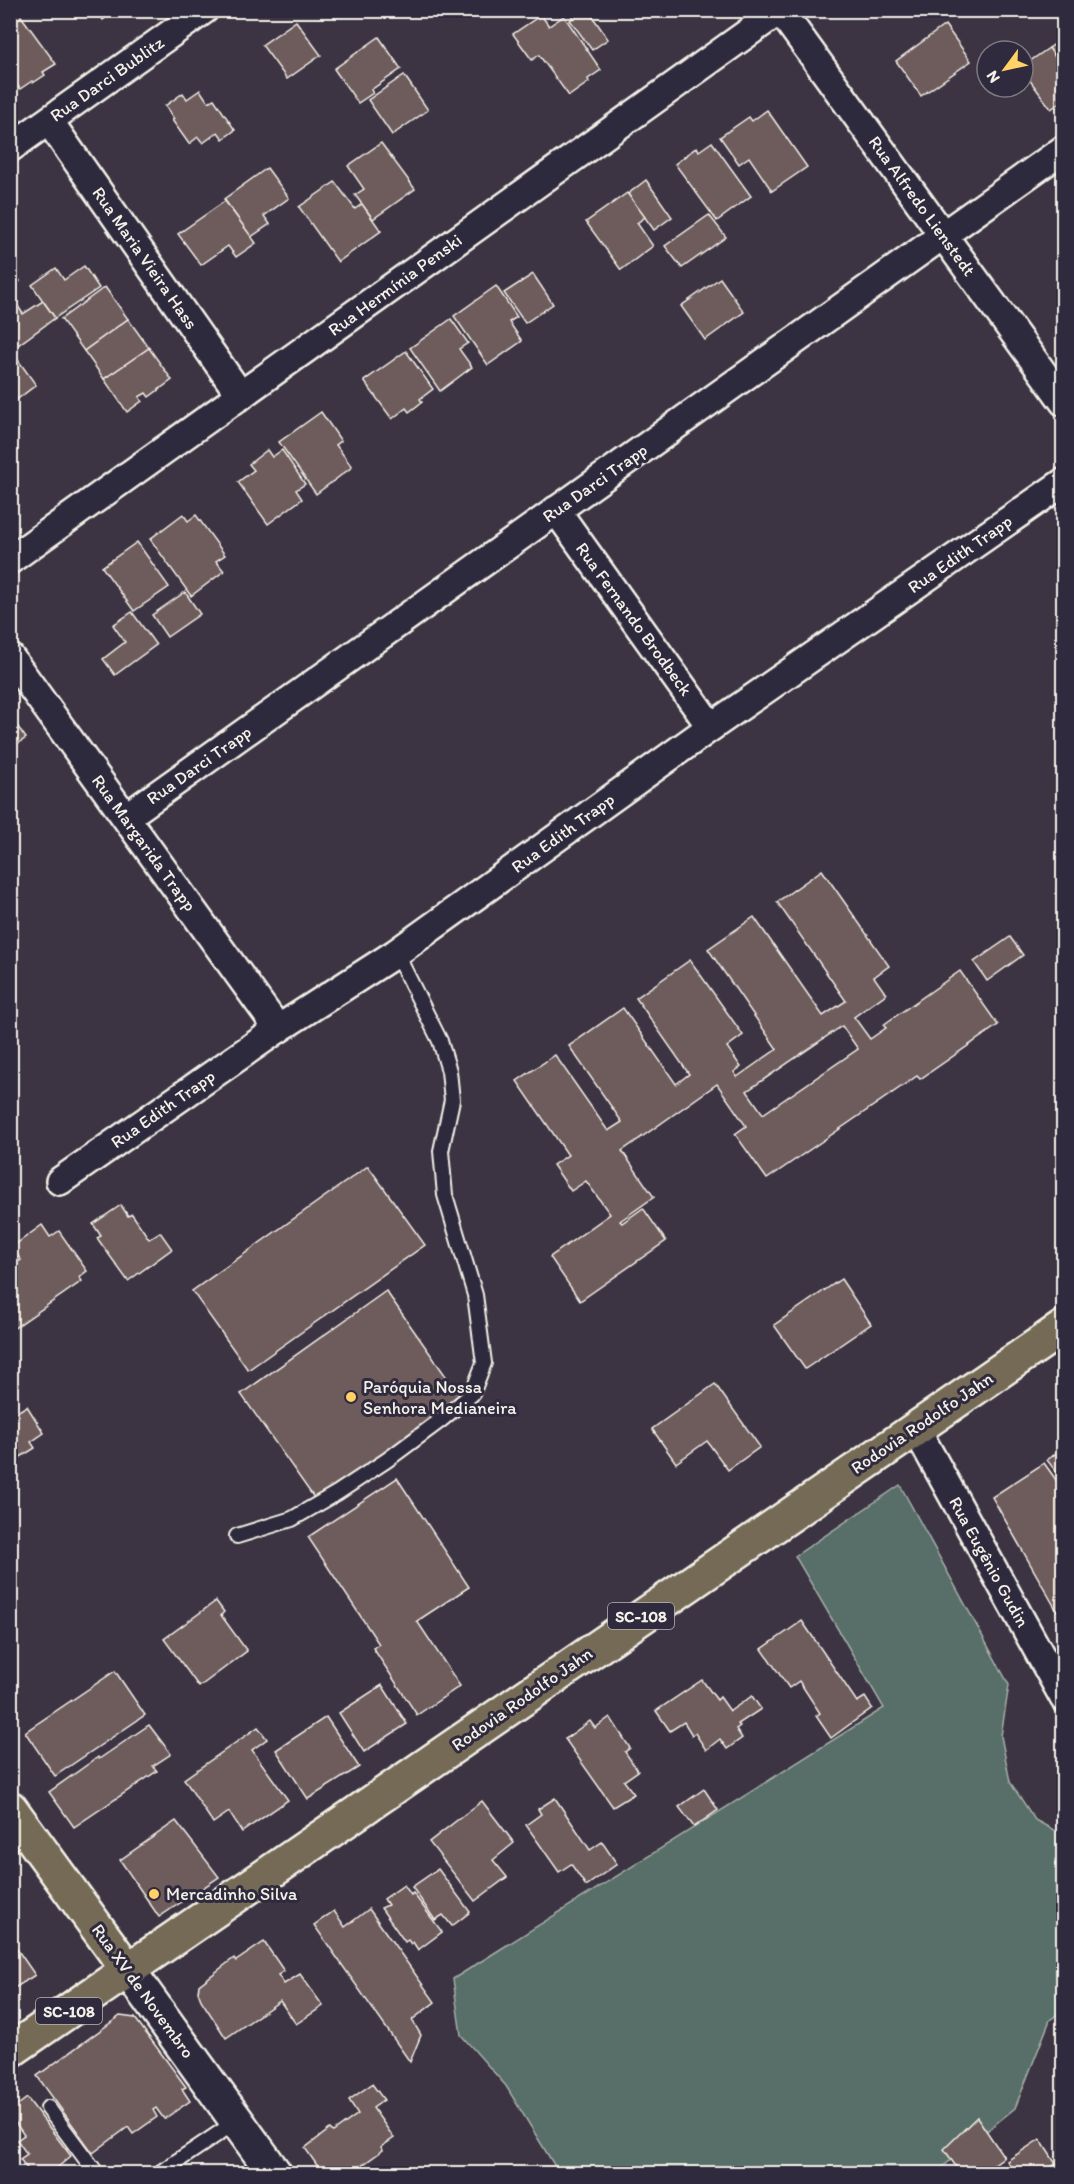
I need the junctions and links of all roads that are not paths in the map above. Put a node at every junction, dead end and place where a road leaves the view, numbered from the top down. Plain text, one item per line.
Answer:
1 (204, 10) edge
2 (780, 10) edge
3 (49, 121) junction
4 (10, 148) edge
5 (1064, 148) edge
6 (943, 235) junction
7 (241, 396) junction
8 (1064, 402) edge
9 (1064, 482) edge
10 (556, 510) junction
11 (10, 560) edge
12 (10, 657) edge
13 (711, 727) junction
14 (126, 817) junction
15 (396, 953) junction
16 (278, 1029) junction
17 (60, 1181) dead end
18 (1064, 1327) edge
19 (915, 1427) junction
20 (237, 1536) dead end
21 (1064, 1698) edge
22 (10, 1808) edge
23 (128, 1971) junction
24 (10, 2051) edge
25 (48, 2108) dead end
26 (237, 2121) junction
27 (97, 2174) edge
28 (158, 2174) edge
29 (275, 2174) edge

1 - 3 street, Rua Darci Bublitz
2 - 6 street, Rua Alfredo Lienstedt
2 - 7 street, Rua Hermínia Penski
3 - 4 street, Rua Darci Bublitz
3 - 7 street, Rua Maria Vieira Hass
5 - 6 street, Rua Darci Trapp
6 - 8 street, Rua Alfredo Lienstedt
6 - 10 street, Rua Darci Trapp
7 - 11 street, Rua Hermínia Penski
9 - 13 street, Rua Edith Trapp
10 - 13 street, Rua Fernando Brodbeck
10 - 14 street, Rua Darci Trapp
12 - 14 street, Rua Margarida Trapp
13 - 15 street, Rua Edith Trapp
14 - 16 street, Rua Margarida Trapp
15 - 16 street, Rua Edith Trapp
15 - 20 lane
16 - 17 street, Rua Edith Trapp
18 - 19 main road, Rodovia Rodolfo Jahn / SC-108
19 - 21 street, Rua Eugênio Gudin
19 - 23 main road, Rodovia Rodolfo Jahn / SC-108
22 - 23 main road, Rua XV de Novembro
23 - 24 main road, Rodovia Rodolfo Jahn / SC-108
23 - 26 street, Rua XV de Novembro
25 - 27 lane
26 - 28 lane
26 - 29 street, Rua XV de Novembro

